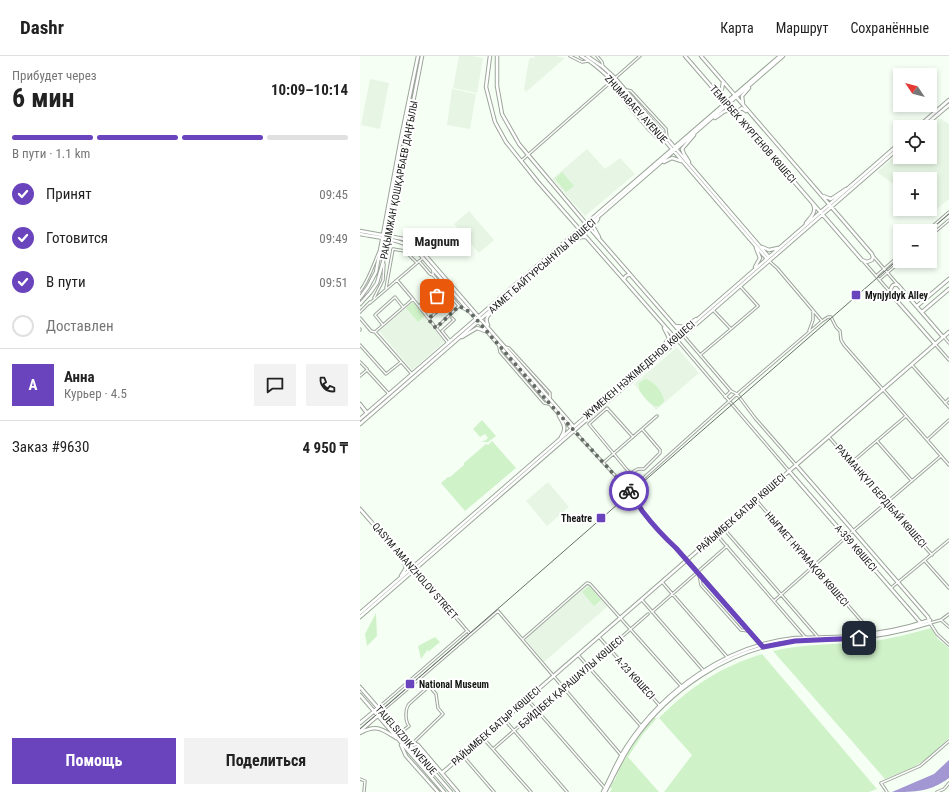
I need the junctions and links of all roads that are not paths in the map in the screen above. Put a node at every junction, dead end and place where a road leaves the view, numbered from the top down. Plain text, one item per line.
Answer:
1 (418, 56) edge
2 (422, 56) edge
3 (490, 56) edge
4 (497, 56) edge
5 (570, 56) edge
6 (581, 56) edge
7 (588, 56) edge
8 (597, 56) edge
9 (640, 56) edge
10 (685, 56) edge
11 (701, 56) edge
12 (780, 56) edge
13 (784, 56) edge
14 (589, 61) junction
15 (603, 67) junction
16 (614, 79) junction
17 (754, 81) junction
18 (723, 82) junction
19 (624, 90) junction
20 (715, 90) junction
21 (735, 96) junction
22 (949, 100) edge
23 (726, 104) junction
24 (949, 105) edge
25 (745, 107) junction
26 (734, 113) junction
27 (926, 120) edge
28 (931, 120) edge
29 (709, 121) junction
30 (757, 122) junction
31 (748, 129) junction
32 (694, 133) junction
33 (666, 140) junction
34 (893, 148) edge
35 (674, 149) junction
36 (670, 153) junction
37 (893, 153) edge
38 (528, 155) junction
39 (521, 161) junction
40 (683, 162) junction
41 (661, 163) junction
42 (691, 166) junction
43 (847, 188) junction
44 (818, 192) junction
45 (811, 200) junction
46 (830, 206) junction
47 (949, 212) edge
48 (822, 213) junction
49 (602, 214) junction
50 (949, 220) edge
51 (935, 224) edge
52 (587, 225) junction
53 (803, 228) junction
54 (581, 230) junction
55 (937, 230) edge
56 (360, 231) edge
57 (360, 234) edge
58 (383, 237) junction
59 (388, 238) junction
60 (588, 239) junction
61 (600, 240) junction
62 (756, 246) junction
63 (760, 246) junction
64 (564, 247) junction
65 (780, 247) junction
66 (380, 248) junction
67 (872, 254) junction
68 (423, 258) junction
69 (769, 259) junction
70 (862, 260) junction
71 (893, 261) edge
72 (383, 262) junction
73 (418, 262) junction
74 (433, 268) junction
75 (884, 268) junction
76 (893, 268) edge
77 (754, 270) junction
78 (888, 272) junction
79 (630, 274) junction
80 (433, 275) junction
81 (876, 276) junction
82 (624, 279) junction
83 (880, 279) junction
84 (949, 279) edge
85 (397, 280) junction
86 (638, 284) junction
87 (381, 285) junction
88 (898, 285) junction
89 (740, 286) junction
90 (386, 289) junction
91 (632, 289) junction
92 (949, 289) edge
93 (360, 291) edge
94 (891, 294) junction
95 (360, 298) edge
96 (413, 299) junction
97 (926, 299) junction
98 (370, 303) junction
99 (424, 303) junction
100 (499, 303) junction
101 (932, 303) junction
102 (360, 304) edge
103 (419, 306) junction
104 (459, 306) junction
105 (917, 306) junction
106 (403, 307) junction
107 (713, 310) junction
108 (813, 310) junction
109 (360, 312) edge
110 (470, 312) junction
111 (922, 312) junction
112 (425, 313) junction
113 (700, 317) junction
114 (360, 318) edge
115 (452, 318) dead end
116 (428, 319) junction
117 (478, 319) junction
118 (822, 321) junction
119 (661, 322) junction
120 (383, 325) junction
121 (674, 325) junction
122 (436, 328) junction
123 (731, 329) junction
124 (375, 332) junction
125 (949, 332) edge
126 (808, 333) junction
127 (683, 334) junction
128 (490, 335) junction
129 (496, 337) junction
130 (944, 337) junction
131 (456, 340) junction
132 (677, 340) junction
133 (449, 342) junction
134 (949, 343) edge
135 (935, 344) junction
136 (360, 345) edge
137 (659, 353) junction
138 (700, 355) junction
139 (949, 360) edge
140 (360, 362) edge
141 (401, 362) junction
142 (912, 365) junction
143 (367, 370) junction
144 (412, 374) junction
145 (360, 376) edge
146 (883, 390) junction
147 (732, 391) junction
148 (389, 394) junction
149 (736, 394) junction
150 (725, 397) junction
151 (949, 399) edge
152 (729, 402) junction
153 (945, 402) junction
154 (360, 404) edge
155 (949, 407) edge
156 (553, 408) junction
157 (367, 412) junction
158 (370, 415) junction
159 (657, 416) dead end
160 (906, 416) junction
161 (360, 419) edge
162 (949, 420) edge
163 (360, 424) edge
164 (574, 429) junction
165 (642, 429) junction
166 (829, 436) junction
167 (633, 437) junction
168 (927, 440) junction
169 (877, 441) junction
170 (553, 446) junction
171 (613, 454) junction
172 (941, 456) junction
173 (603, 462) junction
174 (852, 462) junction
175 (796, 465) junction
176 (949, 465) edge
177 (789, 471) junction
178 (641, 480) junction
179 (912, 481) junction
180 (629, 491) junction
181 (634, 496) junction
182 (756, 500) junction
183 (887, 503) junction
184 (360, 509) edge
185 (724, 529) junction
186 (853, 531) junction
187 (717, 535) junction
188 (847, 537) junction
189 (949, 540) edge
190 (727, 546) junction
191 (400, 553) junction
192 (932, 555) junction
193 (687, 560) junction
194 (925, 561) junction
195 (813, 566) junction
196 (413, 569) junction
197 (698, 573) junction
198 (397, 581) junction
199 (662, 582) junction
200 (898, 583) junction
201 (891, 588) junction
202 (949, 588) edge
203 (672, 594) junction
204 (780, 595) junction
205 (642, 600) junction
206 (774, 601) junction
207 (652, 612) junction
208 (360, 613) edge
209 (648, 614) dead end
210 (949, 614) edge
211 (360, 617) edge
212 (621, 618) junction
213 (941, 620) junction
214 (930, 622) junction
215 (921, 625) junction
216 (949, 627) edge
217 (631, 629) junction
218 (467, 631) junction
219 (750, 632) junction
220 (470, 634) junction
221 (873, 635) junction
222 (599, 637) junction
223 (806, 639) junction
224 (818, 639) junction
225 (522, 640) junction
226 (949, 645) edge
227 (762, 646) junction
228 (609, 648) junction
229 (578, 655) junction
230 (729, 659) junction
231 (588, 667) junction
232 (704, 672) junction
233 (554, 676) junction
234 (360, 688) edge
235 (564, 688) junction
236 (682, 688) junction
237 (360, 695) edge
238 (527, 699) junction
239 (661, 707) junction
240 (378, 708) junction
241 (374, 711) junction
242 (537, 711) junction
243 (382, 712) junction
244 (378, 716) junction
245 (504, 719) junction
246 (360, 723) edge
247 (642, 727) junction
248 (514, 731) junction
249 (360, 732) edge
250 (400, 734) junction
251 (403, 737) junction
252 (483, 738) junction
253 (400, 741) junction
254 (949, 741) edge
255 (414, 742) junction
256 (493, 749) junction
257 (622, 755) junction
258 (462, 756) junction
259 (442, 773) junction
260 (360, 779) edge
261 (949, 784) edge
262 (605, 791) edge
263 (364, 792) edge
264 (438, 792) edge
265 (444, 792) edge
266 (451, 792) edge
267 (458, 792) edge
268 (494, 792) edge
269 (531, 792) edge
270 (567, 792) edge
271 (887, 792) edge
272 (937, 792) edge

1 - 58 street, РАҚЫМЖАН ҚОШҚАРБАЕВ ДАҢҒЫЛЫ
2 - 59 street, РАҚЫМЖАН ҚОШҚАРБАЕВ ДАҢҒЫЛЫ
3 - 39 street
4 - 38 street
5 - 14 street
6 - 14 street, ZHUMABAEV AVENUE
7 - 15 street, ZHUMABAEV AVENUE
8 - 15 street
9 - 16 street
10 - 20 street, ТЕМІРБЕК ЖҮРГЕНОВ КӨШЕСІ
11 - 18 street, ТЕМІРБЕК ЖҮРГЕНОВ КӨШЕСІ
12 - 21 street
13 - 17 street
14 - 16 street, ZHUMABAEV AVENUE
15 - 16 street, ZHUMABAEV AVENUE
16 - 19 street, ZHUMABAEV AVENUE
16 - 38 street
17 - 21 street
17 - 25 street
18 - 20 street
18 - 21 street, ТЕМІРБЕК ЖҮРГЕНОВ КӨШЕСІ
19 - 33 street, ZHUMABAEV AVENUE
19 - 33 street
20 - 23 street, ТЕМІРБЕК ЖҮРГЕНОВ КӨШЕСІ
21 - 23 street
21 - 25 street, ТЕМІРБЕК ЖҮРГЕНОВ КӨШЕСІ
22 - 27 street
23 - 26 street, ТЕМІРБЕК ЖҮРГЕНОВ КӨШЕСІ
23 - 29 street
23 - 35 street
24 - 28 street
25 - 30 street, ТЕМІРБЕК ЖҮРГЕНОВ КӨШЕСІ
26 - 29 street
26 - 31 street, ТЕМІРБЕК ЖҮРГЕНОВ КӨШЕСІ
29 - 32 street
30 - 31 street
30 - 44 street, ТЕМІРБЕК ЖҮРГЕНОВ КӨШЕСІ
31 - 45 street, ТЕМІРБЕК ЖҮРГЕНОВ КӨШЕСІ
32 - 35 street
32 - 42 street
33 - 35 street, ZHUMABAEV AVENUE
34 - 43 street, ЖҰМЕКЕН НӘЖІМЕДЕНОВ КӨШЕСІ
35 - 36 street
35 - 40 street
35 - 42 street
36 - 41 street, АХМЕТ БАЙТҰРСЫНҰЛЫ КӨШЕСІ
36 - 52 street, АХМЕТ БАЙТҰРСЫНҰЛЫ КӨШЕСІ
37 - 46 street, ЖҰМЕКЕН НӘЖІМЕДЕНОВ КӨШЕСІ
38 - 39 street
38 - 52 street
39 - 54 street
40 - 41 street
40 - 62 street
41 - 49 street, АХМЕТ БАЙТҰРСЫНҰЛЫ КӨШЕСІ
42 - 63 street
43 - 44 street
43 - 46 street, ЖҰМЕКЕН НӘЖІМЕДЕНОВ КӨШЕСІ
44 - 46 street, ТЕМІРБЕК ЖҮРГЕНОВ КӨШЕСІ
45 - 48 street, ТЕМІРБЕК ЖҮРГЕНОВ КӨШЕСІ
45 - 53 street
46 - 48 street, ЖҰМЕКЕН НӘЖІМЕДЕНОВ КӨШЕСІ
46 - 67 street, ТЕМІРБЕК ЖҮРГЕНОВ КӨШЕСІ
47 - 51 street
48 - 53 street, ЖҰМЕКЕН НӘЖІМЕДЕНОВ КӨШЕСІ
48 - 69 street, ЖҰМЕКЕН НӘЖІМЕДЕНОВ КӨШЕСІ
48 - 70 street, ТЕМІРБЕК ЖҮРГЕНОВ КӨШЕСІ
49 - 52 street, АХМЕТ БАЙТҰРСЫНҰЛЫ КӨШЕСІ
49 - 61 street
50 - 55 street
52 - 54 street, АХМЕТ БАЙТҰРСЫНҰЛЫ КӨШЕСІ
52 - 61 street
53 - 65 street, ЖҰМЕКЕН НӘЖІМЕДЕНОВ КӨШЕСІ
54 - 60 street
54 - 64 street, АХМЕТ БАЙТҰРСЫНҰЛЫ КӨШЕСІ
54 - 117 street, АХМЕТ БАЙТҰРСЫНҰЛЫ КӨШЕСІ
56 - 58 street
57 - 58 street
58 - 59 street
58 - 66 street, РАҚЫМЖАН ҚОШҚАРБАЕВ ДАҢҒЫЛЫ
59 - 68 street
59 - 72 street, РАҚЫМЖАН ҚОШҚАРБАЕВ ДАҢҒЫЛЫ
59 - 117 street
60 - 64 street
60 - 82 street
61 - 79 street
62 - 69 street
62 - 77 street
63 - 65 street
63 - 69 street
64 - 100 street, АХМЕТ БАЙТҰРСЫНҰЛЫ КӨШЕСІ
65 - 69 street, ЖҰМЕКЕН НӘЖІМЕДЕНОВ КӨШЕСІ
66 - 93 street
66 - 95 street, РАҚЫМЖАН ҚОШҚАРБАЕВ ДАҢҒЫЛЫ
67 - 70 street
67 - 75 street, ТЕМІРБЕК ЖҮРГЕНОВ КӨШЕСІ
68 - 73 street
68 - 74 street
69 - 77 street, ЖҰМЕКЕН НӘЖІМЕДЕНОВ КӨШЕСІ
69 - 89 street, ЖҰМЕКЕН НӘЖІМЕДЕНОВ КӨШЕСІ
69 - 108 street
70 - 81 street, ТЕМІРБЕК ЖҮРГЕНОВ КӨШЕСІ
71 - 75 street
72 - 87 street
72 - 102 street, РАҚЫМЖАН ҚОШҚАРБАЕВ ДАҢҒЫЛЫ
73 - 80 street
73 - 85 street
73 - 90 street
74 - 80 street
74 - 110 street
75 - 78 street, ТЕМІРБЕК ЖҮРГЕНОВ КӨШЕСІ
75 - 81 street
76 - 78 street
77 - 113 street, ЖҰМЕКЕН НӘЖІМЕДЕНОВ КӨШЕСІ
78 - 83 street
78 - 88 street, ТЕМІРБЕК ЖҮРГЕНОВ КӨШЕСІ
79 - 82 street
79 - 86 street
80 - 104 street
81 - 83 street, ТЕМІРБЕК ЖҮРГЕНОВ КӨШЕСІ
82 - 91 street
83 - 94 street, ТЕМІРБЕК ЖҮРГЕНОВ КӨШЕСІ
84 - 97 street
85 - 90 street
85 - 96 street
86 - 91 street
86 - 121 street
87 - 90 street
87 - 98 street
88 - 94 street
88 - 105 street, ТЕМІРБЕК ЖҮРГЕНОВ КӨШЕСІ
89 - 107 street, ЖҰМЕКЕН НӘЖІМЕДЕНОВ КӨШЕСІ
89 - 123 street
90 - 98 street
91 - 119 street
92 - 101 street
94 - 135 street, ТЕМІРБЕК ЖҮРГЕНОВ КӨШЕСІ
96 - 103 street
96 - 106 street
97 - 101 street
97 - 105 street
98 - 109 street
99 - 103 street
99 - 112 street
99 - 116 street
100 - 117 street, АХМЕТ БАЙТҰРСЫНҰЛЫ КӨШЕСІ
100 - 129 street
101 - 111 street
103 - 112 street
104 - 110 street
104 - 122 street
105 - 111 street, ТЕМІРБЕК ЖҮРГЕНОВ КӨШЕСІ
106 - 120 street
106 - 120 street
107 - 123 street
107 - 127 street, ЖҰМЕКЕН НӘЖІМЕДЕНОВ КӨШЕСІ
108 - 118 street
108 - 126 street
110 - 117 street
111 - 130 street, ТЕМІРБЕК ЖҮРГЕНОВ КӨШЕСІ
112 - 116 street
113 - 121 street
113 - 127 street, ЖҰМЕКЕН НӘЖІМЕДЕНОВ КӨШЕСІ
114 - 124 street
115 - 133 street
116 - 122 street
117 - 128 street
117 - 129 street
117 - 131 street, АХМЕТ БАЙТҰРСЫНҰЛЫ КӨШЕСІ
117 - 133 street, АХМЕТ БАЙТҰРСЫНҰЛЫ КӨШЕСІ
118 - 126 street
118 - 146 street
119 - 132 street
119 - 137 street
120 - 124 street
121 - 127 street
122 - 133 street
123 - 138 street
124 - 141 street
125 - 130 street, РАЙЫМБЕК БАТЫР КӨШЕСІ
126 - 149 street
127 - 132 street, ЖҰМЕКЕН НӘЖІМЕДЕНОВ КӨШЕСІ
127 - 138 street
128 - 131 street
128 - 156 street
129 - 164 street
130 - 134 street, ТЕМІРБЕК ЖҮРГЕНОВ КӨШЕСІ
130 - 135 street, РАЙЫМБЕК БАТЫР КӨШЕСІ
131 - 158 street, АХМЕТ БАЙТҰРСЫНҰЛЫ КӨШЕСІ
132 - 137 street, ЖҰМЕКЕН НӘЖІМЕДЕНОВ КӨШЕСІ
132 - 150 street
132 - 164 street, ЖҰМЕКЕН НӘЖІМЕДЕНОВ КӨШЕСІ
133 - 144 street, АХМЕТ БАЙТҰРСЫНҰЛЫ КӨШЕСІ
135 - 139 street, ТЕМІРБЕК ЖҮРГЕНОВ КӨШЕСІ
135 - 142 street, РАЙЫМБЕК БАТЫР КӨШЕСІ
136 - 141 street
137 - 164 street, ЖҰМЕКЕН НӘЖІМЕДЕНОВ КӨШЕСІ
138 - 147 street
140 - 143 street
141 - 144 street
142 - 146 street, РАЙЫМБЕК БАТЫР КӨШЕСІ
142 - 153 street
143 - 145 street
143 - 148 street
144 - 148 street, АХМЕТ БАЙТҰРСЫНҰЛЫ КӨШЕСІ
146 - 160 street
146 - 166 street, РАЙЫМБЕК БАТЫР КӨШЕСІ
147 - 149 street
147 - 150 street
148 - 157 street, АХМЕТ БАЙТҰРСЫНҰЛЫ КӨШЕСІ
149 - 152 street
149 - 175 street
150 - 152 street
151 - 153 street
152 - 177 street
152 - 178 street
153 - 155 street
154 - 157 street
156 - 164 street
156 - 170 street
157 - 158 street
157 - 161 street, АХМЕТ БАЙТҰРСЫНҰЛЫ КӨШЕСІ
158 - 163 street, АХМЕТ БАЙТҰРСЫНҰЛЫ КӨШЕСІ
159 - 165 street
160 - 168 street
160 - 169 street
162 - 168 street
164 - 170 street, ЖҰМЕКЕН НӘЖІМЕДЕНОВ КӨШЕСІ
164 - 173 street
164 - 196 street, ЖҰМЕКЕН НӘЖІМЕДЕНОВ КӨШЕСІ
165 - 167 street
165 - 171 street
166 - 174 street, РАХМАНҚҰЛ БЕРДІБАЙ КӨШЕСІ
166 - 175 street, РАЙЫМБЕК БАТЫР КӨШЕСІ
167 - 171 street
167 - 171 street
168 - 172 street
169 - 174 street
169 - 179 street
170 - 196 street, ЖҰМЕКЕН НӘЖІМЕДЕНОВ КӨШЕСІ
171 - 173 street
172 - 176 street
172 - 179 street
173 - 180 street
174 - 183 street, РАХМАНҚҰЛ БЕРДІБАЙ КӨШЕСІ
175 - 177 street, РАЙЫМБЕК БАТЫР КӨШЕСІ
175 - 186 street
177 - 182 street, РАЙЫМБЕК БАТЫР КӨШЕСІ
177 - 188 street, А-359 КӨШЕСІ
178 - 180 street
178 - 181 street
179 - 183 street
180 - 181 street
181 - 193 street
182 - 185 street, РАЙЫМБЕК БАТЫР КӨШЕСІ
182 - 195 street, НЫҒМЕТ НҰРМАҚОВ КӨШЕСІ
183 - 186 street
183 - 192 street, РАХМАНҚҰЛ БЕРДІБАЙ КӨШЕСІ
184 - 191 street, QASYM AMANZHOLOV STREET
185 - 187 street, РАЙЫМБЕК БАТЫР КӨШЕСІ
185 - 204 street
186 - 188 street
186 - 200 street
187 - 190 street
187 - 193 street, РАЙЫМБЕК БАТЫР КӨШЕСІ
188 - 195 street
188 - 201 street, А-359 КӨШЕСІ
189 - 192 street
190 - 197 street
190 - 206 street
191 - 196 street, QASYM AMANZHOLOV STREET
191 - 198 street
192 - 194 street
193 - 197 street
193 - 199 street, РАЙЫМБЕК БАТЫР КӨШЕСІ
194 - 200 street
194 - 202 street
195 - 204 street
195 - 221 street, НЫҒМЕТ НҰРМАҚОВ КӨШЕСІ
196 - 198 street, ЖҰМЕКЕН НӘЖІМЕДЕНОВ КӨШЕСІ
196 - 211 street, ЖҰМЕКЕН НӘЖІМЕДЕНОВ КӨШЕСІ
196 - 218 street, QASYM AMANZHOLOV STREET
197 - 203 street
197 - 219 street
197 - 219 street
198 - 208 street, ЖҰМЕКЕН НӘЖІМЕДЕНОВ КӨШЕСІ
199 - 203 street
199 - 205 street, РАЙЫМБЕК БАТЫР КӨШЕСІ
200 - 201 street
200 - 214 street
201 - 215 street, А-359 КӨШЕСІ
203 - 207 street
203 - 230 street
204 - 206 street
204 - 224 street
205 - 207 street
205 - 212 street, РАЙЫМБЕК БАТЫР КӨШЕСІ
206 - 223 street
207 - 232 street
209 - 217 street, БӘЙДІБЕК ҚАРАШАҰЛЫ КӨШЕСІ
210 - 213 street
212 - 217 street
212 - 222 street, РАЙЫМБЕК БАТЫР КӨШЕСІ
212 - 225 street
213 - 214 street
213 - 216 street
214 - 215 street
214 - 226 street
215 - 221 street
217 - 228 street, БӘЙДІБЕК ҚАРАШАҰЛЫ КӨШЕСІ
217 - 236 street
218 - 220 street, QASYM AMANZHOLOV STREET
218 - 240 street
219 - 227 street
220 - 225 street
220 - 243 street
221 - 224 street
222 - 228 street, А-23 КӨШЕСІ
222 - 229 street, РАЙЫМБЕК БАТЫР КӨШЕСІ
223 - 224 street
223 - 227 street
225 - 233 street
227 - 230 street
228 - 231 street, БӘЙДІБЕК ҚАРАШАҰЛЫ КӨШЕСІ
228 - 239 street, А-23 КӨШЕСІ
229 - 231 street
229 - 233 street, РАЙЫМБЕК БАТЫР КӨШЕСІ
230 - 232 street
231 - 235 street, БӘЙДІБЕК ҚАРАШАҰЛЫ КӨШЕСІ
231 - 247 street
232 - 236 street
233 - 235 street
233 - 238 street, РАЙЫМБЕК БАТЫР КӨШЕСІ
234 - 240 street, TAUELSIZDIK AVENUE
235 - 242 street, БӘЙДІБЕК ҚАРАШАҰЛЫ КӨШЕСІ
235 - 257 street
236 - 239 street
237 - 241 street, TAUELSIZDIK AVENUE
238 - 242 street
238 - 245 street, РАЙЫМБЕК БАТЫР КӨШЕСІ
239 - 247 street
240 - 241 street
240 - 243 street, TAUELSIZDIK AVENUE
241 - 244 street, TAUELSIZDIK AVENUE
241 - 246 street
242 - 248 street, БӘЙДІБЕК ҚАРАШАҰЛЫ КӨШЕСІ
242 - 262 street
243 - 244 street
243 - 250 street, TAUELSIZDIK AVENUE
244 - 249 street
244 - 253 street, TAUELSIZDIK AVENUE
245 - 248 street
245 - 252 street, РАЙЫМБЕК БАТЫР КӨШЕСІ
247 - 257 street
247 - 262 street
248 - 256 street, БӘЙДІБЕК ҚАРАШАҰЛЫ КӨШЕСІ
248 - 270 street
249 - 253 street
250 - 251 street, TAUELSIZDIK AVENUE
250 - 255 street
251 - 255 street
251 - 266 street, TAUELSIZDIK AVENUE
252 - 256 street
252 - 258 street, РАЙЫМБЕК БАТЫР КӨШЕСІ
253 - 264 street
253 - 265 street, TAUELSIZDIK AVENUE
254 - 271 street
255 - 259 street
256 - 269 street
257 - 262 street
258 - 259 street, РАЙЫМБЕК БАТЫР КӨШЕСІ
258 - 268 street
259 - 267 street
260 - 263 street
261 - 272 street

